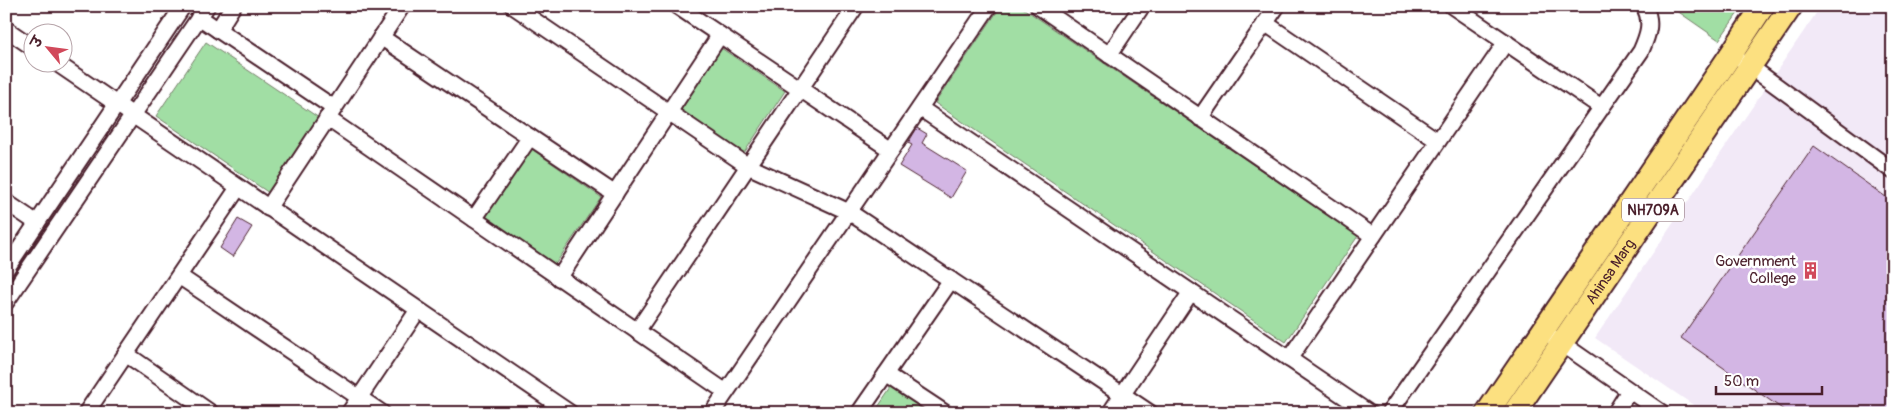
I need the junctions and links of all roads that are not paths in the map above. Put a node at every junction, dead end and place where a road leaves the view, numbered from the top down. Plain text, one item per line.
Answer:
1 (183, 6) edge
2 (233, 6) edge
3 (402, 6) edge
4 (512, 6) edge
5 (677, 6) edge
6 (855, 6) edge
7 (989, 6) edge
8 (1038, 6) edge
9 (1142, 6) edge
10 (1277, 6) edge
11 (1452, 6) edge
12 (1644, 6) edge
13 (1762, 6) edge
14 (1791, 6) edge
15 (203, 12) edge
16 (1265, 23) junction
17 (6, 30) edge
18 (218, 30) junction
19 (720, 35) junction
20 (381, 37) junction
21 (22, 40) edge
22 (1506, 42) junction
23 (1109, 55) junction
24 (1741, 60) junction
25 (69, 72) edge
26 (800, 89) junction
27 (117, 105) junction
28 (1601, 107) junction
29 (920, 108) junction
30 (331, 113) junction
31 (669, 113) junction
32 (132, 116) junction
33 (1200, 118) junction
34 (530, 136) junction
35 (1438, 141) junction
36 (891, 150) junction
37 (748, 166) junction
38 (1893, 171) edge
39 (238, 188) junction
40 (615, 194) junction
41 (6, 202) edge
42 (268, 208) junction
43 (849, 212) junction
44 (474, 219) junction
45 (37, 223) junction
46 (1373, 236) junction
47 (6, 269) edge
48 (179, 276) junction
49 (559, 278) junction
50 (951, 280) junction
51 (1191, 292) junction
52 (6, 302) edge
53 (418, 310) junction
54 (1543, 330) junction
55 (637, 331) junction
56 (1562, 343) junction
57 (126, 354) junction
58 (1289, 359) junction
59 (886, 374) junction
60 (1629, 391) junction
61 (726, 392) junction
62 (1122, 394) junction
63 (359, 397) junction
64 (205, 411) edge
65 (86, 413) edge
66 (348, 413) edge
67 (382, 413) edge
68 (570, 413) edge
69 (712, 413) edge
70 (860, 413) edge
71 (945, 413) edge
72 (1110, 413) edge
73 (1150, 413) edge
74 (1368, 413) edge
75 (1389, 413) edge
76 (1487, 413) edge
77 (1514, 413) edge
78 (1615, 413) edge
79 (1662, 413) edge

1 - 27 street
2 - 18 street
3 - 20 street
4 - 31 street
5 - 19 street
6 - 26 street
7 - 29 street
8 - 23 street
9 - 23 street
10 - 16 street
11 - 22 street
12 - 28 street
13 - 24 highway, Ahinsa Marg / NH709A
14 - 24 highway, Ahinsa Marg / NH709A
15 - 18 street
15 - 32 street
16 - 33 street
16 - 35 street
17 - 21 street
18 - 30 street
19 - 26 street
19 - 31 street
20 - 30 street
20 - 34 street
22 - 28 street
22 - 35 street
23 - 33 street
24 - 38 street
24 - 54 highway, Ahinsa Marg / NH709A
24 - 56 highway, Ahinsa Marg / NH709A
25 - 27 street
26 - 36 street
26 - 37 street
27 - 32 street
27 - 45 street
28 - 75 street
29 - 36 street
29 - 51 street
30 - 42 street
30 - 44 street
31 - 37 street
31 - 40 street
32 - 39 street
32 - 52 street
33 - 46 street
34 - 40 street
34 - 44 street
35 - 46 street
36 - 43 street
37 - 43 street
37 - 55 street
39 - 42 street
39 - 48 street
40 - 49 street
41 - 45 street
42 - 53 street
43 - 50 street
43 - 61 street
44 - 49 street
45 - 47 street
46 - 58 street
48 - 57 street
48 - 63 street
49 - 55 street
50 - 59 street
50 - 62 street
51 - 58 street
51 - 62 street
53 - 63 street
53 - 68 street
54 - 56 street
54 - 76 highway, Ahinsa Marg / NH709A
55 - 61 street
56 - 60 street
56 - 77 highway, Ahinsa Marg / NH709A
57 - 64 street
57 - 65 street
58 - 74 street
59 - 70 street
59 - 71 street
60 - 78 street
60 - 79 street
61 - 69 street
62 - 72 street
62 - 73 street
63 - 66 street
63 - 67 street

